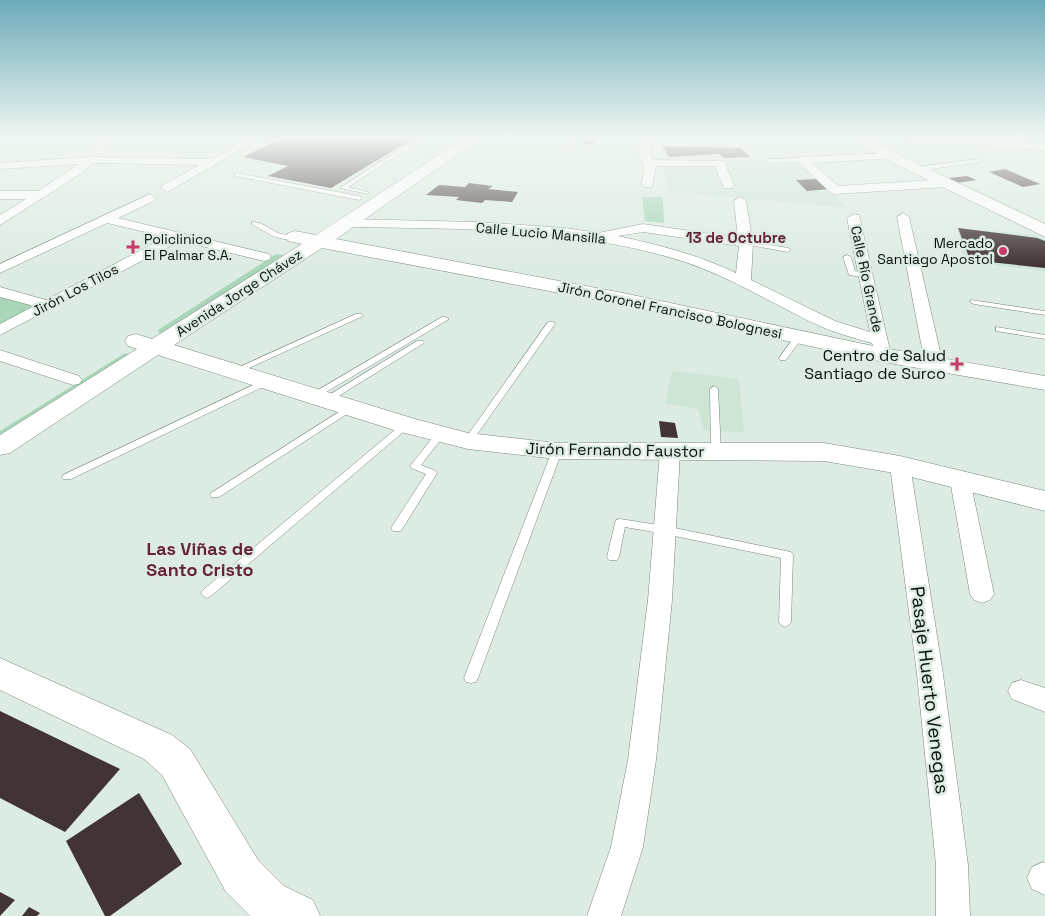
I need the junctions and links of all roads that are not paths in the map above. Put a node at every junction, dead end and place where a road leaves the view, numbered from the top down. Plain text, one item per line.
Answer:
1 (64, 180) edge
2 (182, 180) edge
3 (265, 180) edge
4 (356, 180) edge
5 (388, 180) edge
6 (412, 180) edge
7 (649, 180) edge
8 (726, 180) edge
9 (824, 180) edge
10 (940, 180) edge
11 (947, 183) junction
12 (648, 184) dead end
13 (728, 185) dead end
14 (167, 188) dead end
15 (0, 195) edge
16 (40, 195) junction
17 (362, 196) junction
18 (150, 198) dead end
19 (740, 201) dead end
20 (903, 217) dead end
21 (854, 218) dead end
22 (106, 219) junction
23 (0, 221) edge
24 (254, 223) dead end
25 (348, 223) junction
26 (1045, 231) edge
27 (599, 236) junction
28 (177, 237) junction
29 (295, 237) junction
30 (320, 240) junction
31 (746, 243) junction
32 (788, 250) dead end
33 (264, 257) junction
34 (847, 257) dead end
35 (0, 269) edge
36 (866, 276) junction
37 (743, 282) junction
38 (0, 292) edge
39 (974, 302) dead end
40 (47, 306) junction
41 (1045, 313) edge
42 (359, 316) dead end
43 (445, 319) dead end
44 (551, 324) dead end
45 (999, 329) dead end
46 (0, 330) edge
47 (799, 337) junction
48 (1045, 337) edge
49 (420, 342) dead end
50 (145, 343) junction
51 (882, 347) junction
52 (0, 355) edge
53 (782, 358) dead end
54 (934, 364) junction
55 (235, 371) junction
56 (73, 380) junction
57 (268, 381) junction
58 (1045, 383) edge
59 (714, 390) dead end
60 (330, 401) junction
61 (0, 425) edge
62 (406, 425) junction
63 (440, 434) junction
64 (468, 441) junction
65 (0, 447) edge
66 (557, 451) junction
67 (670, 452) junction
68 (716, 452) junction
69 (900, 465) junction
70 (67, 477) dead end
71 (960, 480) junction
72 (216, 495) dead end
73 (1045, 501) edge
74 (397, 528) dead end
75 (665, 530) junction
76 (613, 557) dead end
77 (207, 593) dead end
78 (982, 594) dead end
79 (785, 622) dead end
80 (0, 673) edge
81 (471, 678) dead end
82 (297, 916) edge
83 (604, 916) edge
84 (953, 916) edge

1 - 16 street
2 - 14 street
3 - 17 lane
4 - 17 lane
5 - 17 street, Avenida Jorge Chávez
6 - 25 street, Avenida Jorge Chávez
7 - 12 street
8 - 13 street
9 - 11 street
10 - 11 street
11 - 26 street
15 - 16 street
16 - 23 street
17 - 29 street, Avenida Jorge Chávez
18 - 22 street
19 - 31 street
20 - 54 street
21 - 36 street, Calle Río Grande
22 - 28 street
22 - 35 street
24 - 29 lane
25 - 27 street, Calle Lucio Mansilla
25 - 30 street, Avenida Jorge Chávez
27 - 31 street
27 - 37 street, Calle Lucio Mansilla
28 - 33 street
28 - 40 street, Jirón Los Tilos
29 - 30 street, Jirón Coronel Francisco Bolognesi
29 - 33 street, Avenida Jorge Chávez
30 - 47 street, Jirón Coronel Francisco Bolognesi
30 - 50 street, Avenida Jorge Chávez
31 - 32 lane
31 - 37 street
33 - 50 street, Avenida Jorge Chávez
34 - 36 lane
36 - 51 street, Calle Río Grande
37 - 51 street, Calle Lucio Mansilla
38 - 40 street
39 - 41 lane
40 - 46 street, Jirón Los Tilos
42 - 55 lane
43 - 60 lane
44 - 64 lane
45 - 48 lane
47 - 51 street, Jirón Coronel Francisco Bolognesi
47 - 53 lane
49 - 60 lane
50 - 55 street, Jirón Fernando Faustor
50 - 56 street, Avenida Jorge Chávez
50 - 65 street, Avenida Jorge Chávez
51 - 54 street, Jirón Coronel Francisco Bolognesi
52 - 56 street
54 - 58 street, Jirón Coronel Francisco Bolognesi
55 - 57 street, Jirón Fernando Faustor
56 - 61 street, Avenida Jorge Chávez
57 - 60 street, Jirón Fernando Faustor
57 - 70 lane
59 - 68 lane
60 - 62 street, Jirón Fernando Faustor
60 - 72 lane
62 - 63 street, Jirón Fernando Faustor
62 - 77 lane
63 - 64 street, Jirón Fernando Faustor
63 - 74 lane
64 - 66 street, Jirón Fernando Faustor
66 - 67 street, Jirón Fernando Faustor
66 - 81 lane
67 - 68 street, Jirón Fernando Faustor
67 - 75 street
68 - 69 street, Jirón Fernando Faustor
69 - 71 street, Jirón Fernando Faustor
69 - 84 street, Pasaje Huerto Venegas
71 - 73 street, Jirón Fernando Faustor
71 - 78 street
75 - 76 lane
75 - 79 lane
75 - 83 street
80 - 82 street

